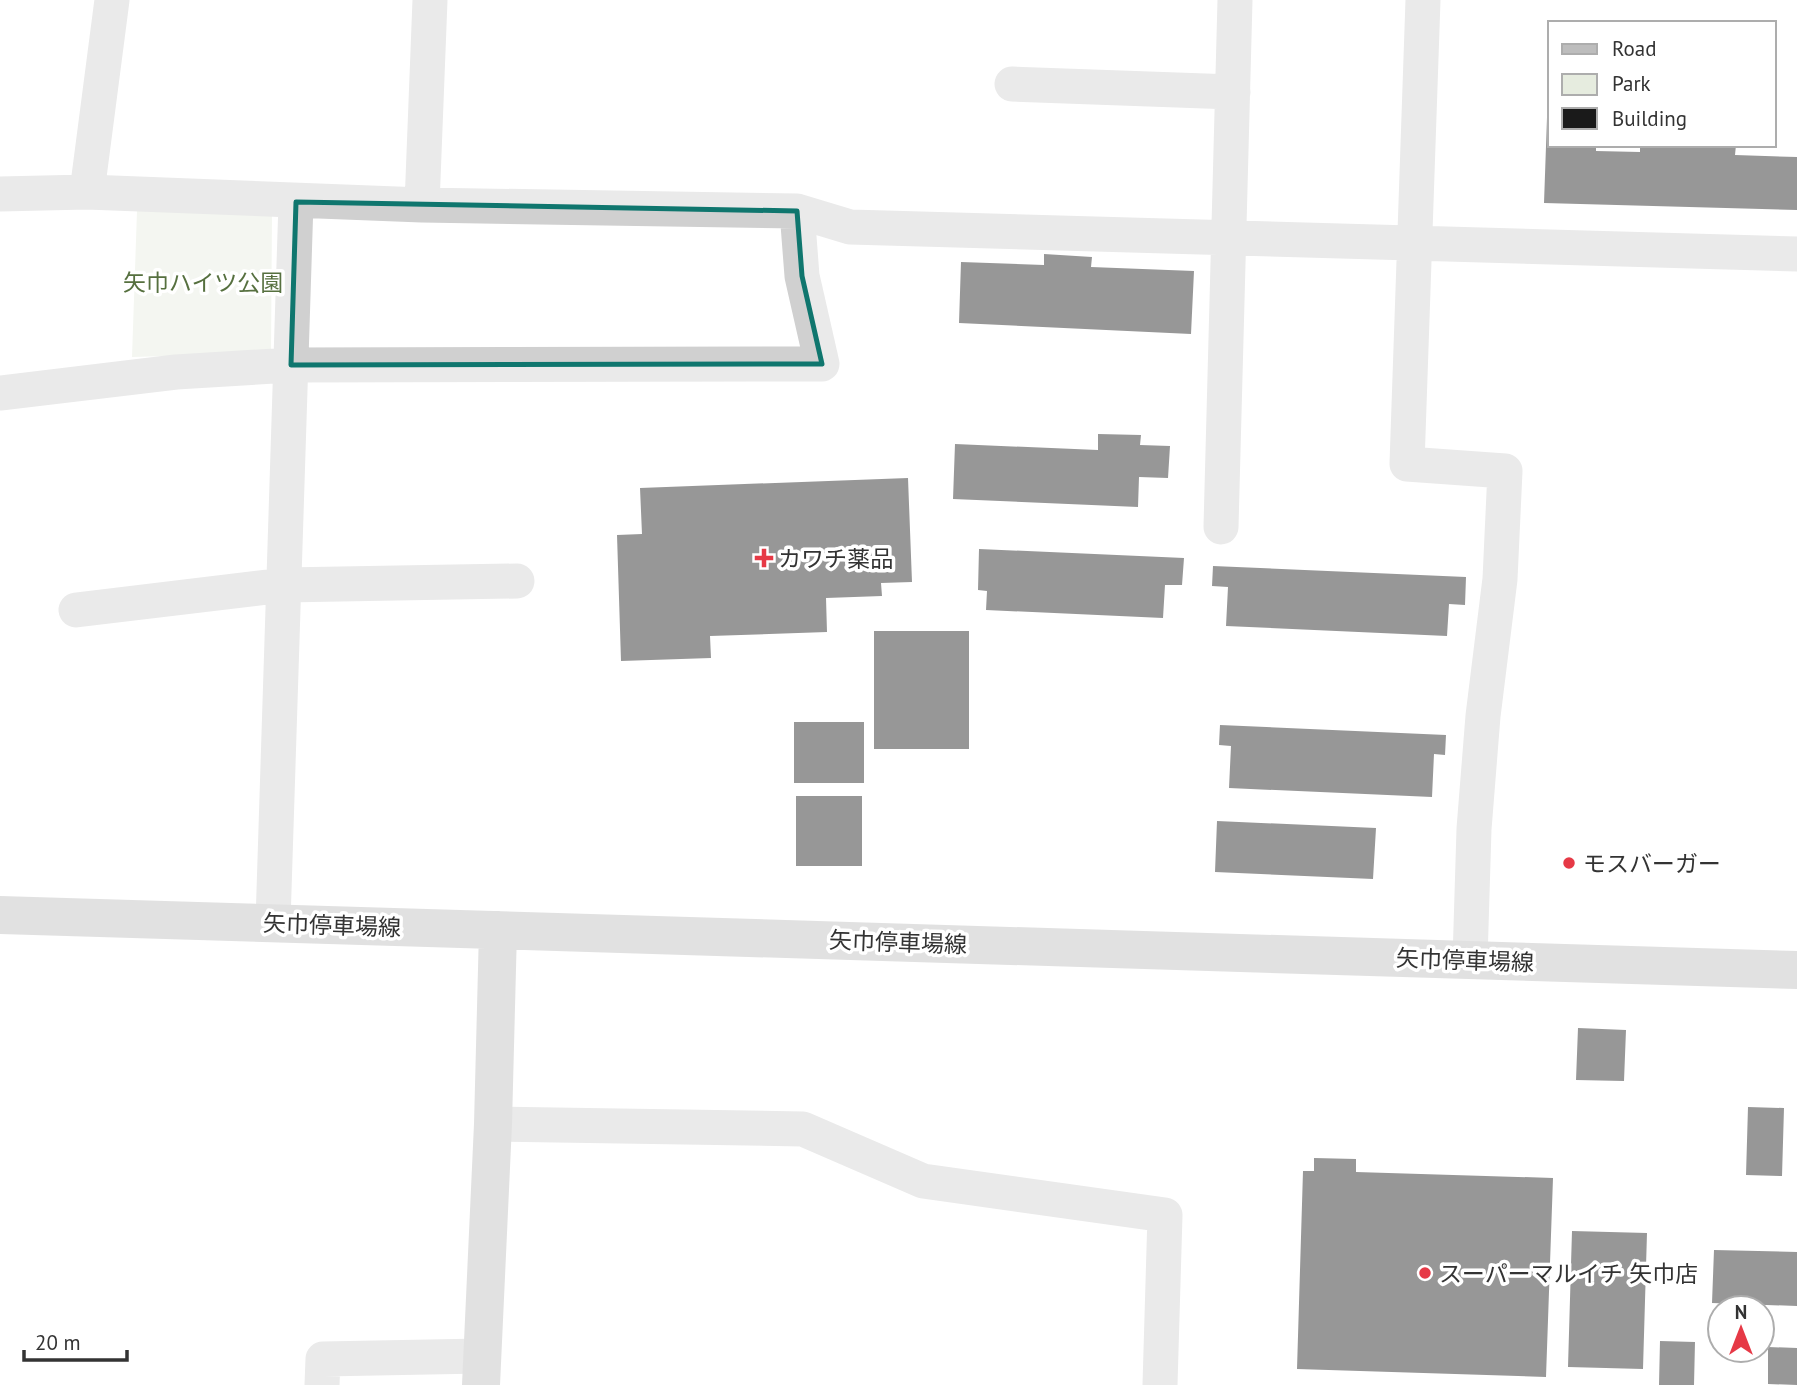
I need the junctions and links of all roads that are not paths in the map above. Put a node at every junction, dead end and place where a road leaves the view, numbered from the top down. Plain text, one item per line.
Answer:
1 (112, 0) edge
2 (430, 0) edge
3 (1236, 0) edge
4 (1423, 0) edge
5 (1012, 84) dead end
6 (1233, 92) junction
7 (87, 192) junction
8 (0, 194) edge
9 (296, 202) junction
10 (422, 205) junction
11 (797, 211) junction
12 (1228, 237) junction
13 (1414, 242) junction
14 (1797, 254) edge
15 (291, 365) junction
16 (0, 393) edge
17 (1220, 527) dead end
18 (517, 581) dead end
19 (284, 585) junction
20 (76, 610) dead end
21 (0, 915) edge
22 (273, 922) junction
23 (498, 930) junction
24 (1469, 960) junction
25 (1797, 970) edge
26 (493, 1124) junction
27 (481, 1371) edge
28 (322, 1385) edge
29 (1160, 1385) edge

1 - 7 street
2 - 10 street
3 - 6 street
4 - 13 street
5 - 6 street
6 - 12 street
7 - 8 street
7 - 9 street
9 - 10 street
9 - 15 street
10 - 11 street
11 - 12 street
11 - 15 street
12 - 13 street
12 - 17 street
13 - 14 street
13 - 24 street
15 - 16 street
15 - 19 street
18 - 19 street
19 - 20 street
19 - 22 street
21 - 22 main road, 矢巾停車場線
22 - 23 main road, 矢巾停車場線
23 - 24 main road, 矢巾停車場線
23 - 26 main road
24 - 25 main road, 矢巾停車場線
26 - 27 main road
26 - 29 street
27 - 28 street

